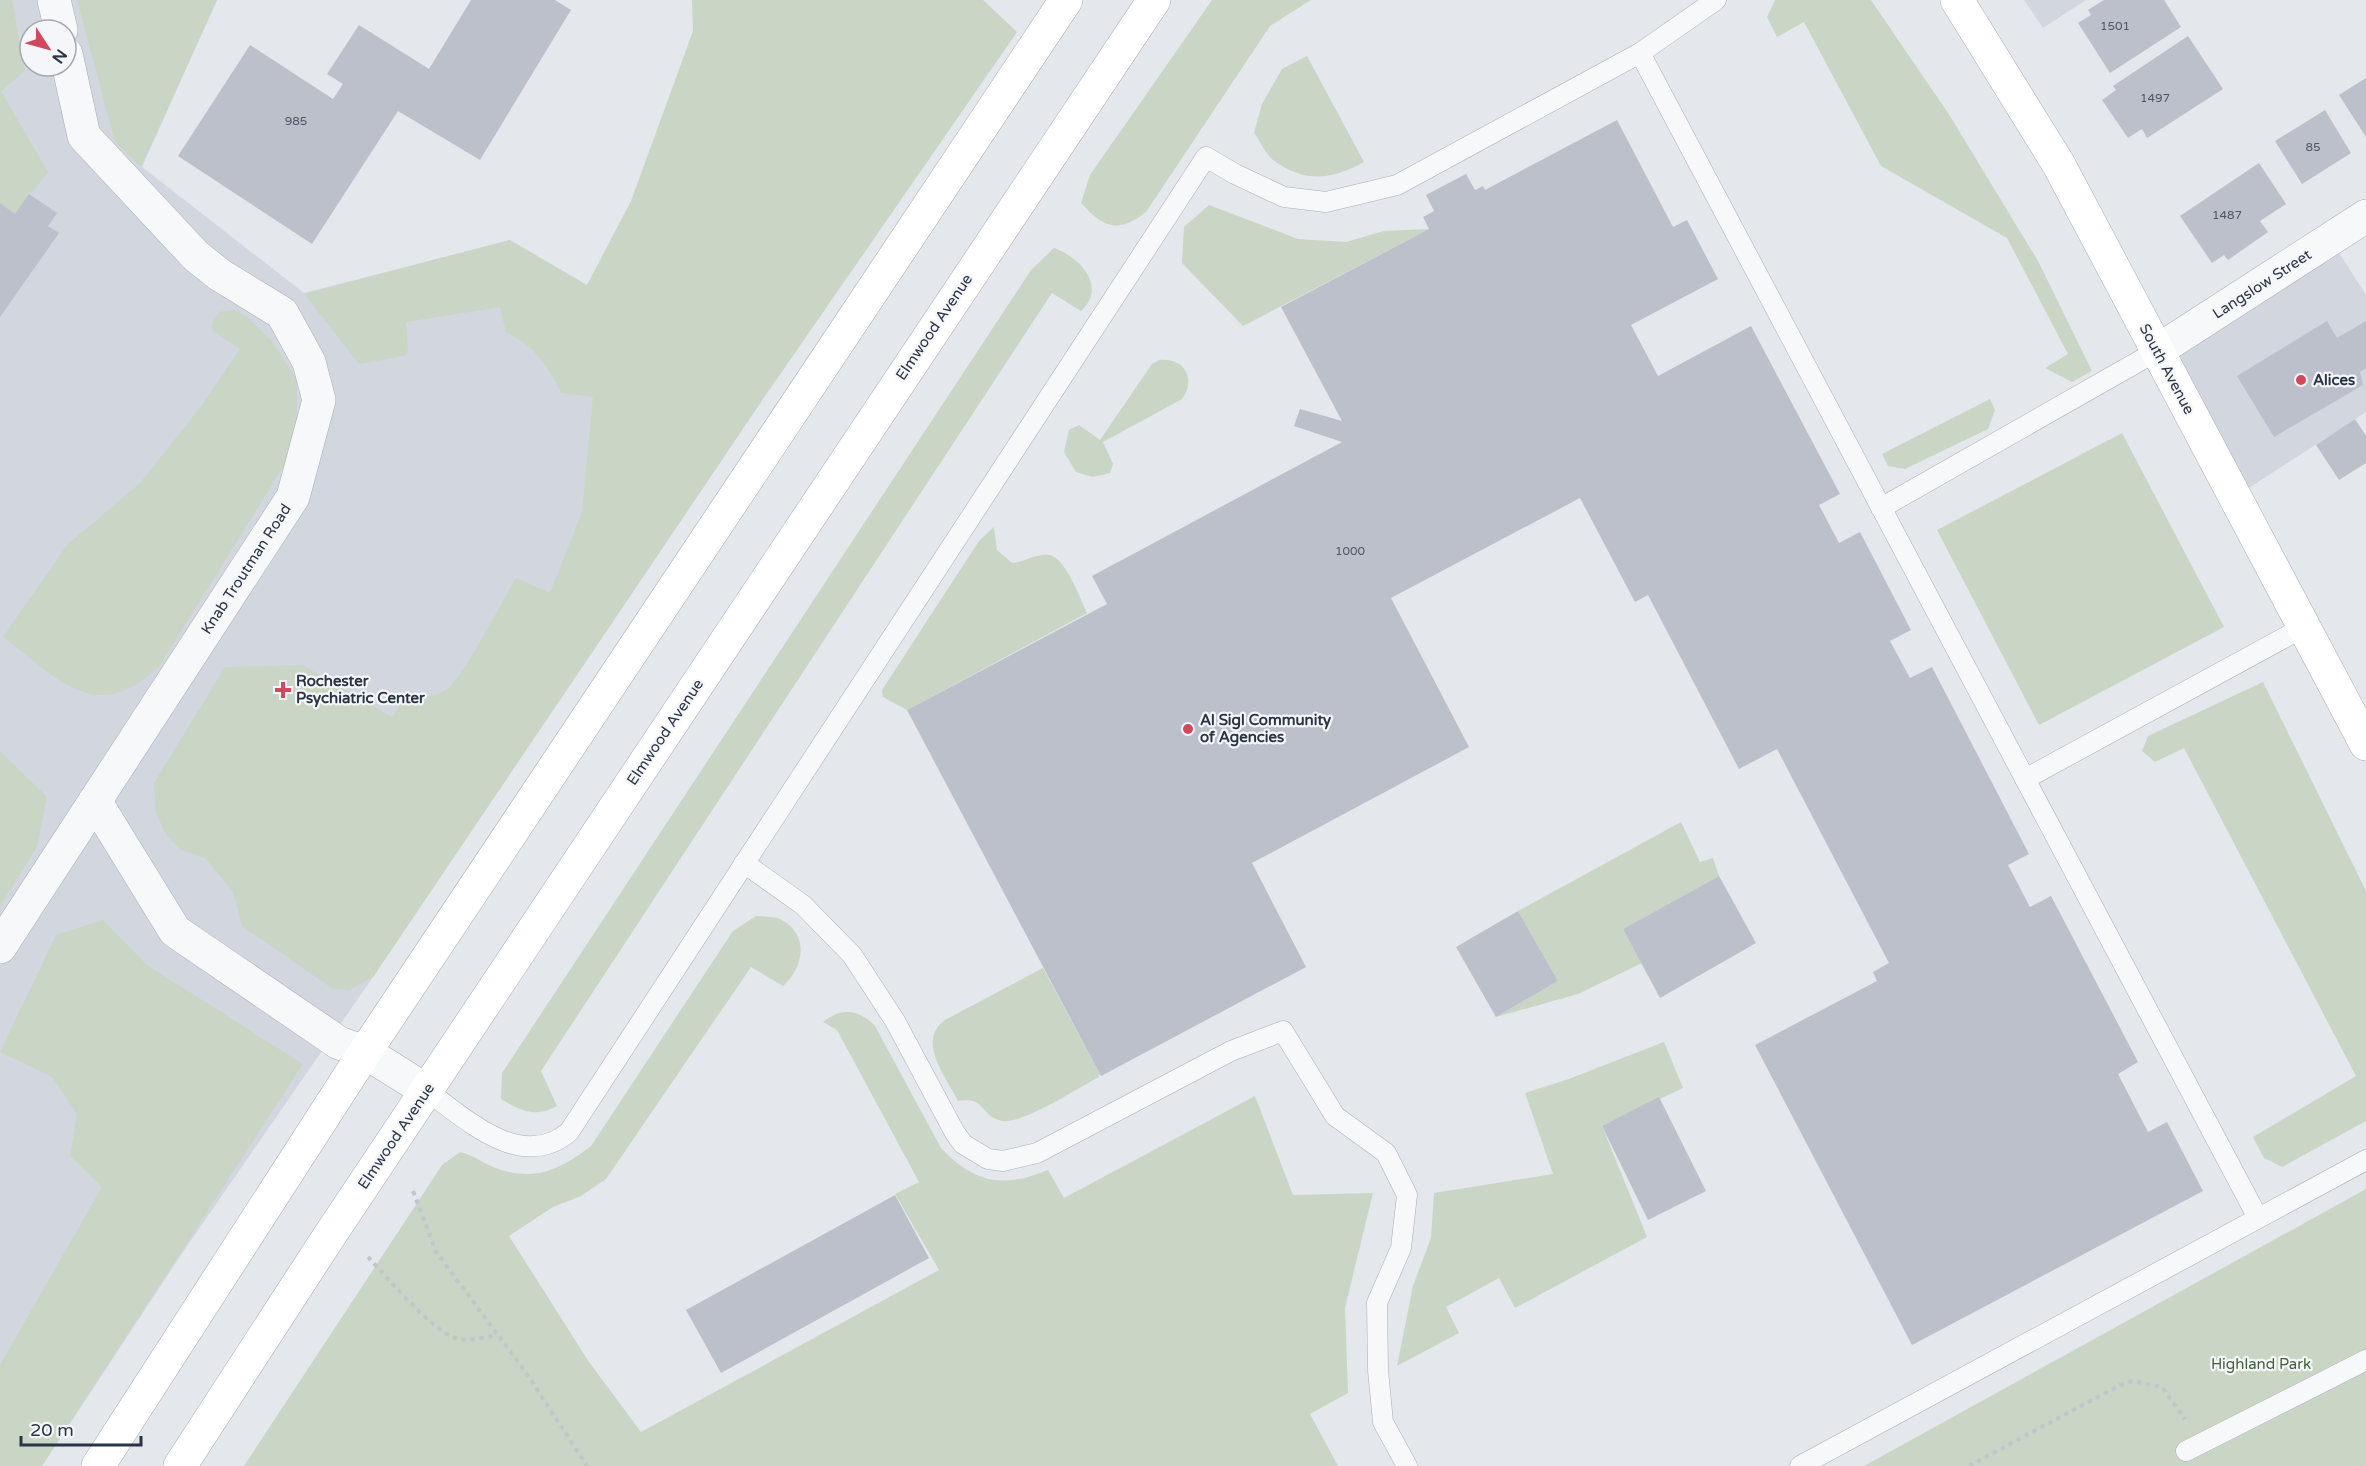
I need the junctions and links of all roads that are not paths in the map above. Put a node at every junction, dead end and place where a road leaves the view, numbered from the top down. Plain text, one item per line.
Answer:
1 (54, 0) edge
2 (1154, 0) edge
3 (1716, 0) edge
4 (1957, 0) edge
5 (1063, 1) edge
6 (58, 18) edge
7 (1640, 53) junction
8 (71, 78) edge
9 (2366, 216) edge
10 (2157, 351) junction
11 (1881, 508) junction
12 (2304, 627) junction
13 (2366, 744) edge
14 (2025, 779) junction
15 (95, 801) junction
16 (744, 863) junction
17 (0, 947) edge
18 (365, 1052) junction
19 (427, 1091) junction
20 (2366, 1160) edge
21 (2258, 1218) junction
22 (2366, 1360) edge
23 (2186, 1451) dead end
24 (98, 1466) edge
25 (180, 1466) edge
26 (1407, 1466) edge
27 (1800, 1466) edge

1 - 6 street
2 - 19 main road, Elmwood Avenue
3 - 7 lane
4 - 10 main road, South Avenue
5 - 18 main road
7 - 11 lane
7 - 16 lane
8 - 15 street, Knab Troutman Road
9 - 10 street, Langslow Street
10 - 11 lane
10 - 12 main road, South Avenue
11 - 14 lane
12 - 13 main road, South Avenue
12 - 14 lane
14 - 21 lane
15 - 17 street, Knab Troutman Road
15 - 18 street
16 - 19 lane
16 - 26 lane
18 - 19 street
18 - 24 main road
19 - 25 main road, Elmwood Avenue
20 - 21 lane
21 - 27 lane
22 - 23 lane

